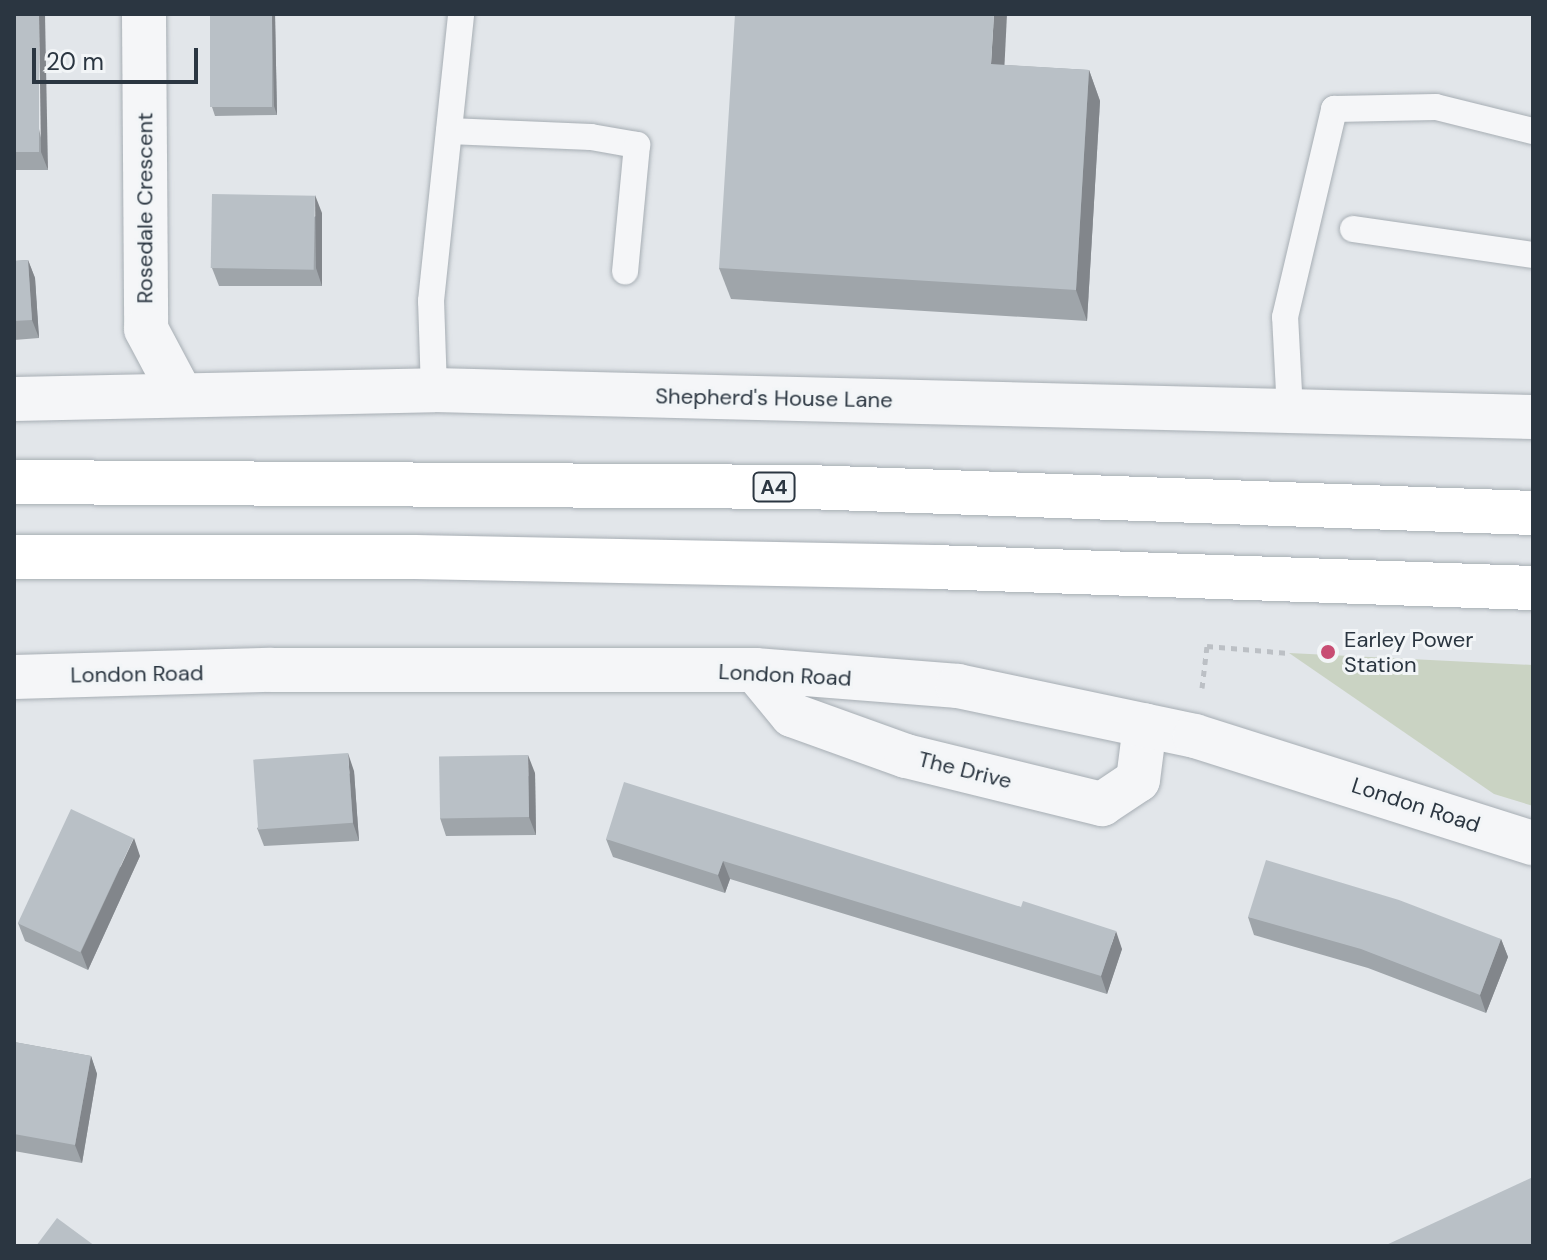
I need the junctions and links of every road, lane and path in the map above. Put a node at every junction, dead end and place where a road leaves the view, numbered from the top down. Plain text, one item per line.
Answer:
1 (144, 14) edge
2 (461, 14) edge
3 (449, 131) junction
4 (1533, 131) edge
5 (1353, 229) dead end
6 (1533, 255) edge
7 (625, 271) dead end
8 (434, 390) junction
9 (180, 393) junction
10 (14, 399) edge
11 (1290, 411) junction
12 (1533, 417) edge
13 (14, 482) edge
14 (1533, 513) edge
15 (14, 557) edge
16 (1533, 588) edge
17 (1289, 653) dead end
18 (755, 670) junction
19 (14, 677) edge
20 (1145, 725) junction
21 (1195, 736) junction
22 (1533, 843) edge

1 - 9 street, Rosedale Crescent
2 - 3 lane
3 - 7 lane
3 - 8 lane
4 - 11 lane
5 - 6 lane
8 - 9 street, Shepherd's House Lane
8 - 11 street, Shepherd's House Lane
9 - 10 street, Shepherd's House Lane
11 - 12 street, Shepherd's House Lane
13 - 14 main road, A4
15 - 16 main road
17 - 21 path
18 - 19 street, London Road
18 - 20 street, London Road
18 - 20 street, The Drive
20 - 21 street, London Road
21 - 22 street, London Road

